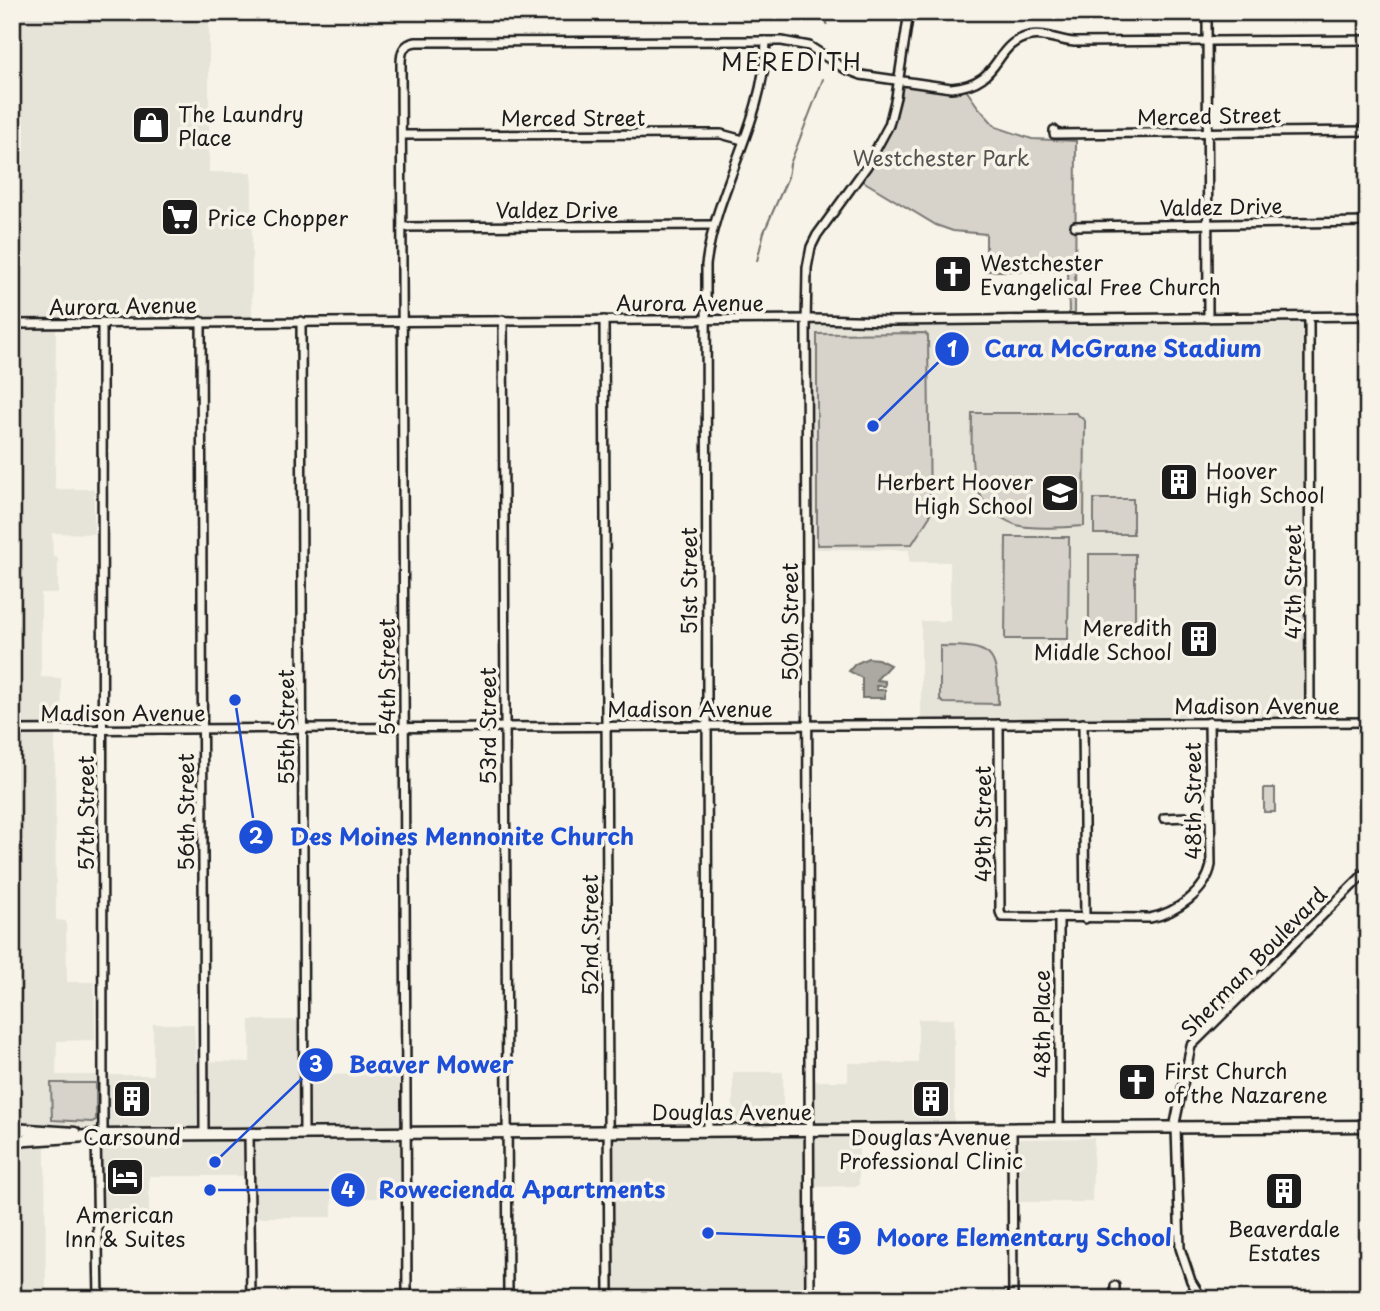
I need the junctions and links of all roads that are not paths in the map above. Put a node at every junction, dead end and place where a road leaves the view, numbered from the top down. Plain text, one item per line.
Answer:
1 (909, 12) edge
2 (1207, 12) edge
3 (766, 40) junction
4 (1207, 40) junction
5 (1368, 40) edge
6 (898, 81) junction
7 (1054, 130) dead end
8 (1368, 131) edge
9 (1207, 132) junction
10 (402, 135) junction
11 (743, 139) junction
12 (1368, 222) edge
13 (1208, 224) junction
14 (713, 225) junction
15 (1075, 226) dead end
16 (402, 227) junction
17 (1368, 316) edge
18 (1309, 317) junction
19 (1208, 318) junction
20 (806, 319) junction
21 (503, 320) junction
22 (604, 320) junction
23 (705, 320) junction
24 (201, 321) junction
25 (301, 321) junction
26 (402, 321) junction
27 (102, 322) junction
28 (12, 324) edge
29 (1209, 722) junction
30 (1310, 722) junction
31 (1368, 722) edge
32 (1083, 723) junction
33 (999, 724) junction
34 (807, 725) junction
35 (605, 726) junction
36 (706, 726) junction
37 (403, 727) junction
38 (505, 727) junction
39 (303, 728) junction
40 (102, 729) junction
41 (202, 729) junction
42 (12, 730) edge
43 (1210, 816) junction
44 (1164, 818) dead end
45 (1368, 870) edge
46 (1059, 919) junction
47 (1085, 919) junction
48 (1368, 1126) edge
49 (1175, 1128) junction
50 (12, 1129) edge
51 (1012, 1129) junction
52 (1059, 1129) junction
53 (808, 1130) junction
54 (607, 1131) junction
55 (708, 1131) junction
56 (506, 1132) junction
57 (304, 1133) junction
58 (405, 1133) junction
59 (204, 1134) junction
60 (249, 1134) junction
61 (99, 1135) junction
62 (12, 1141) edge
63 (1115, 1286) dead end
64 (99, 1299) edge
65 (251, 1299) edge
66 (407, 1299) edge
67 (508, 1299) edge
68 (609, 1299) edge
69 (810, 1299) edge
70 (1013, 1299) edge
71 (1115, 1299) edge
72 (1202, 1299) edge

1 - 6 street, 50th Street
2 - 4 street
3 - 6 street
3 - 10 street, 54th Street
3 - 11 street, 51st Street
4 - 5 street
4 - 6 street
4 - 9 street
6 - 20 street, 50th Street
7 - 9 street, Merced Street
8 - 9 street, Merced Street
9 - 13 street
10 - 11 street, Merced Street
10 - 16 street, 54th Street
11 - 14 street, 51st Street
12 - 13 street, Valdez Drive
13 - 15 street, Valdez Drive
13 - 19 street
14 - 16 street, Valdez Drive
14 - 23 street, 51st Street
16 - 26 street, 54th Street
17 - 18 street, Aurora Avenue
18 - 19 street, Aurora Avenue
18 - 30 street, 47th Street
19 - 20 street, Aurora Avenue
20 - 23 street, Aurora Avenue
20 - 34 street, 50th Street
21 - 22 street, Aurora Avenue
21 - 26 street, Aurora Avenue
21 - 38 street, 53rd Street
22 - 23 street, Aurora Avenue
22 - 35 street, 52nd Street
23 - 36 street, 51st Street
24 - 25 street, Aurora Avenue
24 - 27 street, Aurora Avenue
24 - 41 street, 56th Street
25 - 26 street, Aurora Avenue
25 - 39 street, 55th Street
26 - 37 street, 54th Street
27 - 28 street, Aurora Avenue
27 - 40 street, 57th Street
29 - 30 street, Madison Avenue
29 - 32 street, Madison Avenue
29 - 43 street, 48th Street
30 - 31 street, Madison Avenue
32 - 33 street, Madison Avenue
32 - 47 street
33 - 34 street, Madison Avenue
33 - 46 street, 49th Street
34 - 36 street, Madison Avenue
34 - 53 street, 50th Street
35 - 36 street, Madison Avenue
35 - 38 street, Madison Avenue
35 - 54 street, 52nd Street
36 - 55 street, 51st Street
37 - 38 street, Madison Avenue
37 - 39 street, Madison Avenue
37 - 58 street, 54th Street
38 - 56 street, 53rd Street
39 - 41 street, Madison Avenue
39 - 57 street, 55th Street
40 - 41 street, Madison Avenue
40 - 42 street, Madison Avenue
40 - 61 street, 57th Street
41 - 59 street, 56th Street
43 - 44 street
43 - 47 street, 48th Street
45 - 49 street, Sherman Boulevard
46 - 47 street
46 - 52 street, 48th Place
48 - 49 main road, Douglas Avenue
49 - 52 main road, Douglas Avenue
49 - 72 street
50 - 61 main road, Douglas Avenue
51 - 52 main road, Douglas Avenue
51 - 53 main road, Douglas Avenue
51 - 70 street
53 - 55 main road, Douglas Avenue
53 - 69 street, 50th Street
54 - 55 main road, Douglas Avenue
54 - 56 main road, Douglas Avenue
54 - 68 street, 52nd Street
56 - 58 main road, Douglas Avenue
56 - 67 street, 53rd Street
57 - 58 main road, Douglas Avenue
57 - 60 main road, Douglas Avenue
58 - 66 street, 54th Street
59 - 60 main road, Douglas Avenue
59 - 61 main road, Douglas Avenue
60 - 65 street
61 - 62 main road, Douglas Avenue
61 - 64 street, 57th Street
63 - 71 street

